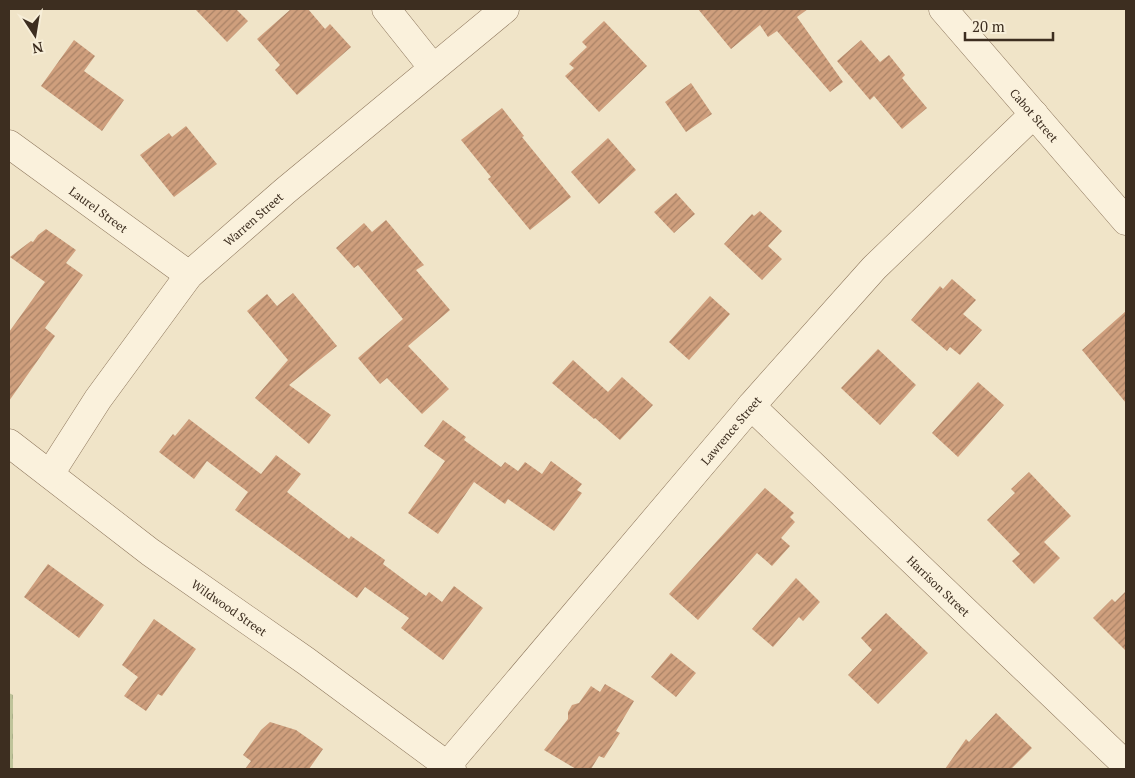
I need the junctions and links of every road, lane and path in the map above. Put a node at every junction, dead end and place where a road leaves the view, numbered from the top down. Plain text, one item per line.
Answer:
1 (386, 9) edge
2 (505, 9) edge
3 (943, 9) edge
4 (433, 68) junction
5 (1034, 114) junction
6 (9, 144) edge
7 (1126, 221) edge
8 (190, 275) junction
9 (751, 406) junction
10 (9, 443) edge
11 (50, 474) junction
12 (1126, 765) edge
13 (448, 768) edge

1 - 4 street
2 - 4 street, Warren Street
3 - 5 street, Cabot Street
4 - 8 street, Warren Street
5 - 7 street, Cabot Street
5 - 9 street, Lawrence Street
6 - 8 street, Laurel Street
8 - 11 street, Warren Street
9 - 12 street, Harrison Street
9 - 13 street, Lawrence Street
10 - 11 street, Wildwood Street
11 - 13 street, Wildwood Street

